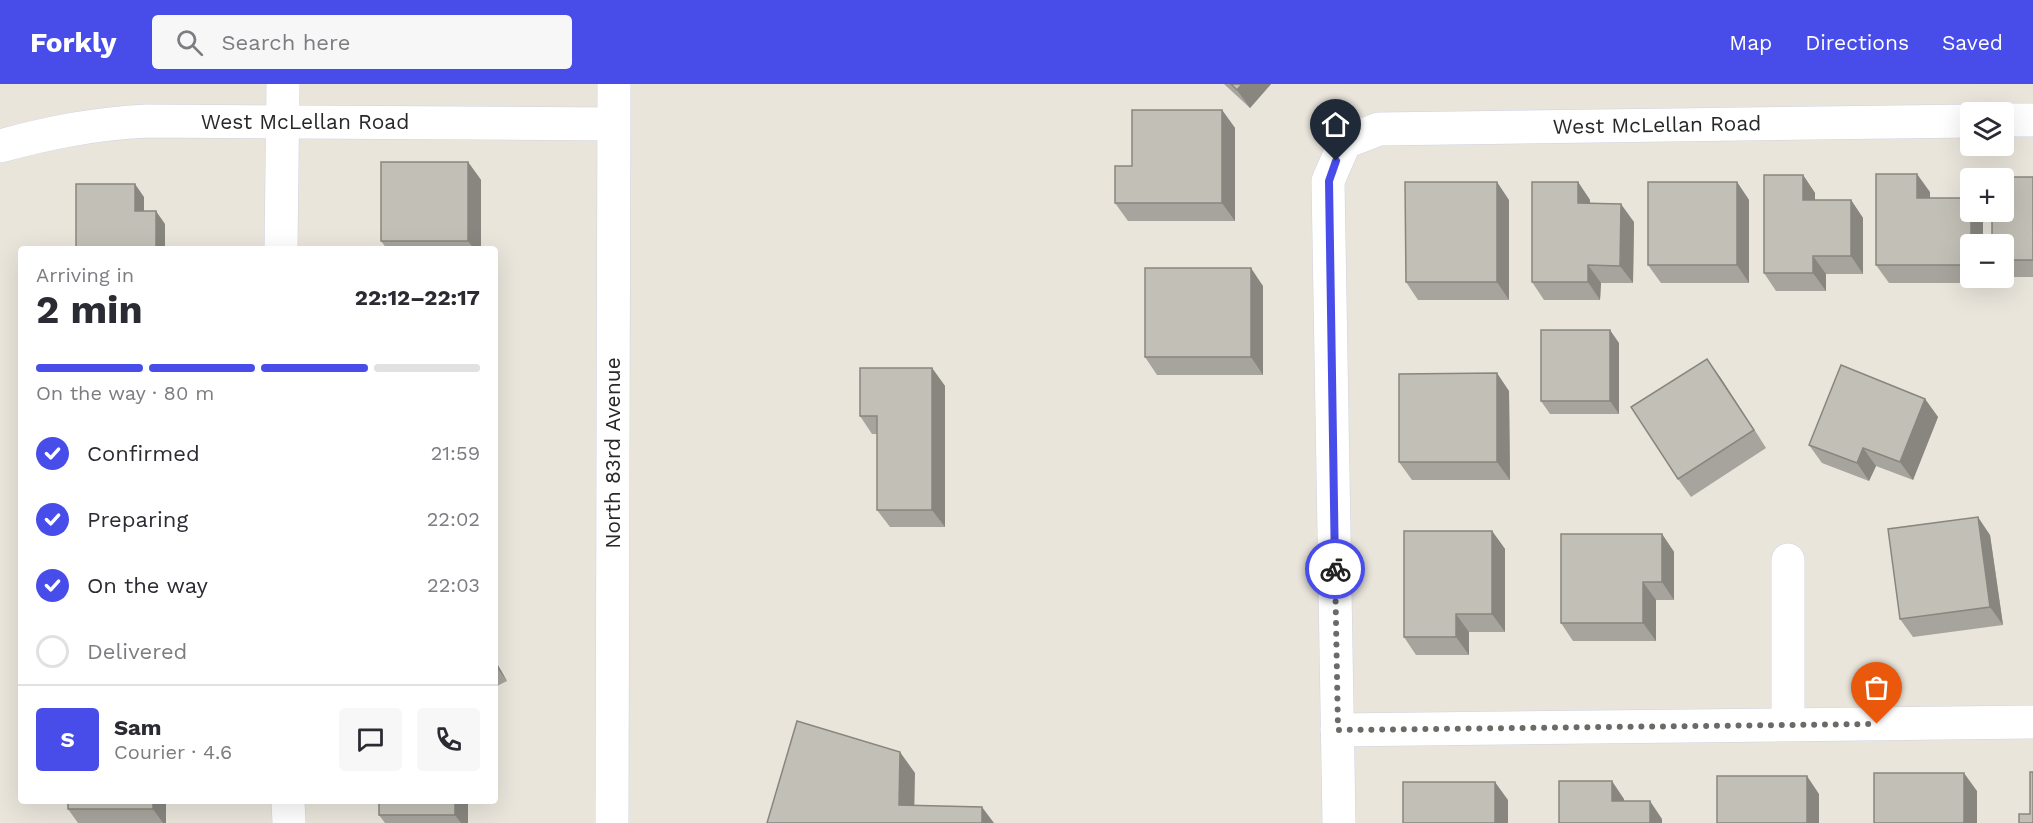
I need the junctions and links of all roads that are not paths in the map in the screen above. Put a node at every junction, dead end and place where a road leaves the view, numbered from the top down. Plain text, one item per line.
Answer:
1 (283, 84) edge
2 (614, 84) edge
3 (1960, 120) edge
4 (2014, 120) edge
5 (2033, 120) edge
6 (283, 123) junction
7 (613, 124) junction
8 (0, 146) edge
9 (281, 246) edge
10 (1788, 560) dead end
11 (2033, 722) edge
12 (1788, 724) junction
13 (1338, 730) junction
14 (288, 804) edge
15 (289, 823) edge
16 (612, 823) edge
17 (1339, 823) edge

1 - 6 street
2 - 7 street, North 83rd Avenue
3 - 13 street, West McLellan Road
4 - 5 street
6 - 7 street, West McLellan Road
6 - 8 street, West McLellan Road
6 - 9 street
7 - 16 street, North 83rd Avenue
10 - 12 street
11 - 12 street
12 - 13 street
13 - 17 street
14 - 15 street

